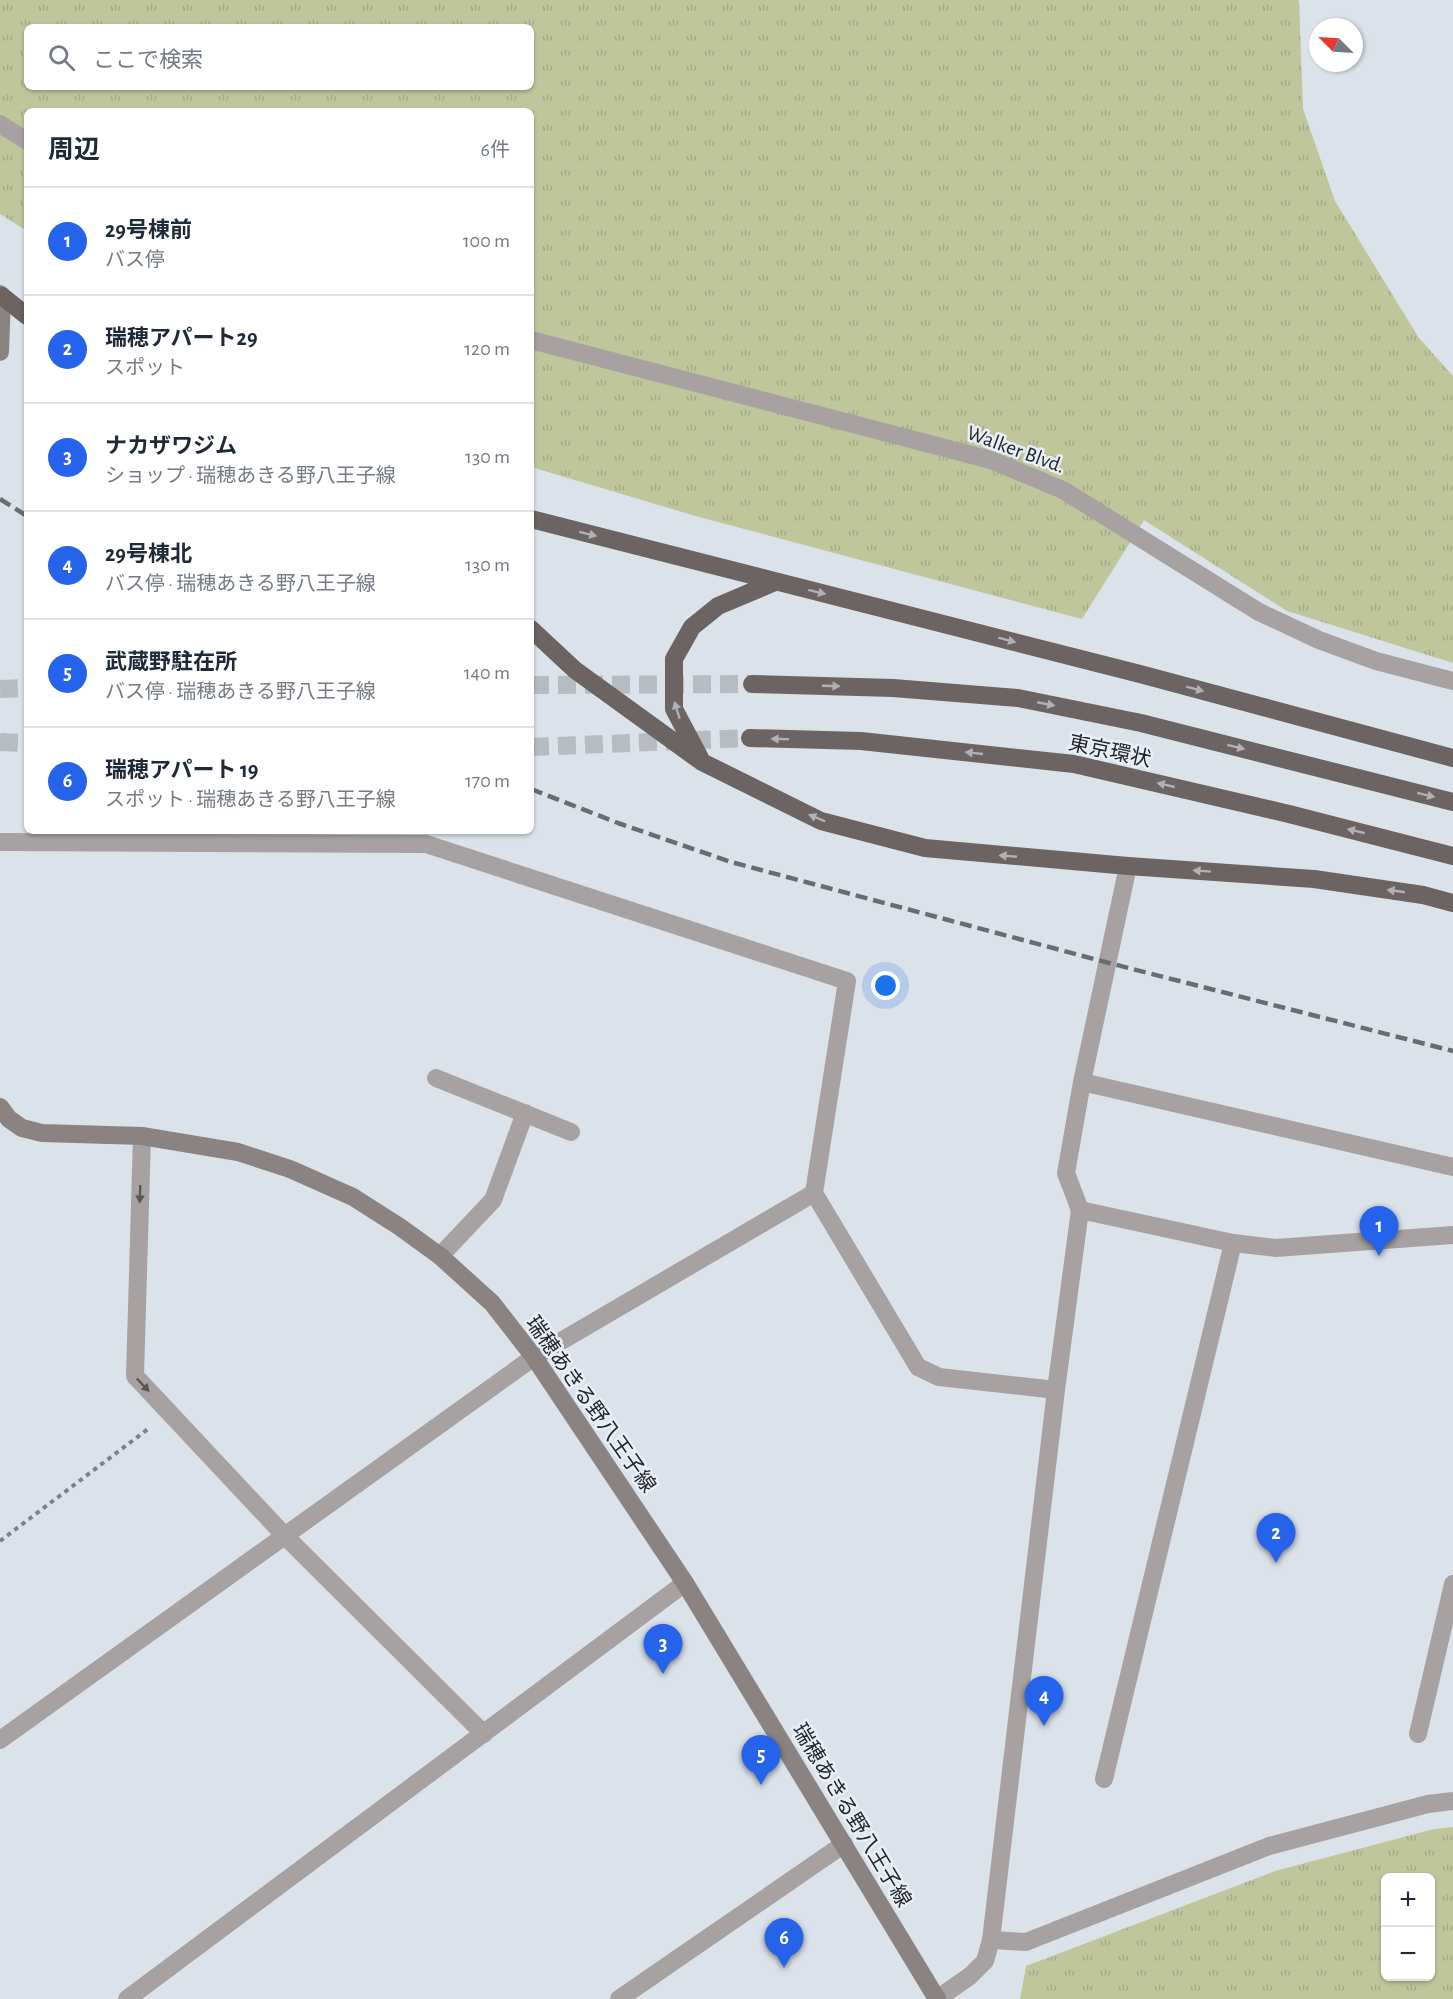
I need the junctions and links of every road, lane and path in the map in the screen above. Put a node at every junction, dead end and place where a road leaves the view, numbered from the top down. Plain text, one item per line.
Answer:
1 (0, 124) edge
2 (24, 139) edge
3 (1, 295) edge
4 (24, 305) edge
5 (24, 314) edge
6 (534, 341) edge
7 (0, 352) edge
8 (534, 520) edge
9 (775, 582) junction
10 (534, 631) edge
11 (1453, 681) edge
12 (752, 684) tunnel mouth
13 (750, 738) tunnel mouth
14 (1453, 758) edge
15 (702, 762) junction
16 (1453, 802) edge
17 (0, 842) edge
18 (1453, 856) edge
19 (1128, 866) junction
20 (1453, 903) edge
21 (436, 1078) dead end
22 (1082, 1082) junction
23 (525, 1113) junction
24 (3, 1117) edge
25 (572, 1132) dead end
26 (142, 1136) junction
27 (1453, 1167) edge
28 (814, 1193) junction
29 (1080, 1210) junction
30 (1453, 1235) edge
31 (1233, 1244) junction
32 (440, 1256) junction
33 (534, 1357) junction
34 (1056, 1390) junction
35 (170, 1412) junction
36 (285, 1536) junction
37 (0, 1541) edge
38 (685, 1583) junction
39 (1453, 1584) edge
40 (484, 1734) junction
41 (1418, 1734) dead end
42 (0, 1740) edge
43 (1104, 1779) dead end
44 (1453, 1801) edge
45 (844, 1844) junction
46 (991, 1940) junction
47 (127, 1999) edge
48 (619, 1999) edge
49 (937, 1999) edge

1 - 2 street
3 - 4 highway
3 - 5 highway
3 - 7 main road
6 - 11 street, Walker Blvd.
8 -> 9 highway
9 -> 14 highway
15 -> 9 highway
10 - 15 highway
12 -> 16 highway, 東京環状
18 -> 13 highway, 東京環状
19 -> 15 highway
17 - 28 street
20 -> 19 highway
19 - 22 street
21 - 23 street
22 - 27 street
22 - 29 street
23 - 25 street
23 - 32 street
24 - 26 main road, 瑞穂あきる野八王子線
26 - 32 main road, 瑞穂あきる野八王子線
26 -> 35 street
28 - 33 street
28 - 34 street
29 - 31 street
29 - 34 street
30 - 31 street
31 - 43 street
32 - 33 main road, 瑞穂あきる野八王子線
33 - 36 street
33 - 38 main road, 瑞穂あきる野八王子線
34 - 46 street
35 - 36 street
35 - 37 path
36 - 40 street
36 - 42 street
38 - 40 street
38 - 45 main road, 瑞穂あきる野八王子線
39 - 41 street
40 - 47 street
44 - 46 street
45 - 48 street
45 - 49 main road, 瑞穂あきる野八王子線
46 - 49 street

